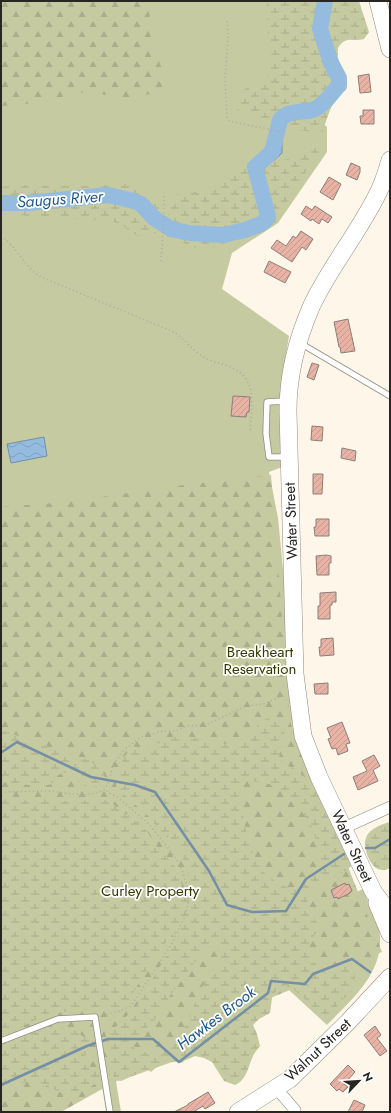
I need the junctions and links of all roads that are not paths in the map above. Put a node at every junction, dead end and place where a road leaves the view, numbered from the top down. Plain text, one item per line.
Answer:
1 (378, 1) edge
2 (390, 49) edge
3 (388, 169) edge
4 (298, 342) junction
5 (390, 396) edge
6 (390, 807) edge
7 (344, 828) junction
8 (373, 891) junction
9 (390, 914) edge
10 (390, 934) edge
11 (390, 977) edge
12 (1, 1041) edge
13 (276, 1088) junction
14 (295, 1110) dead end
15 (110, 1112) edge
16 (238, 1112) edge

1 - 2 main road
3 - 4 main road, Water Street
4 - 5 lane
4 - 7 main road, Water Street
6 - 7 street
7 - 8 main road, Water Street
8 - 9 main road, Water Street
8 - 10 main road, Water Street
11 - 13 main road, Walnut Street
12 - 15 lane
13 - 14 street
13 - 16 main road, Walnut Street

